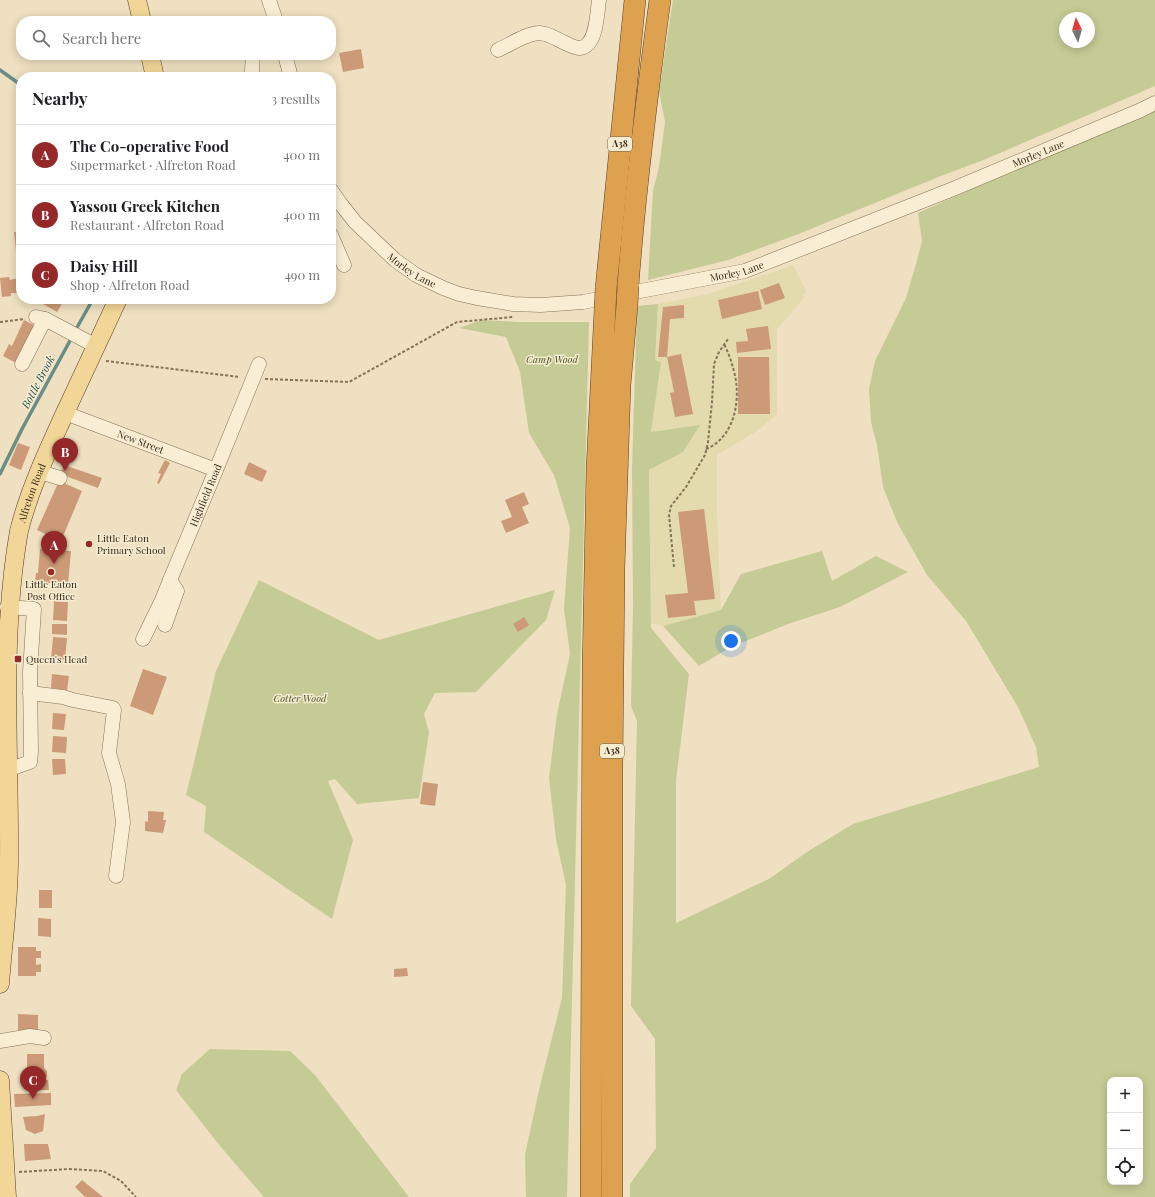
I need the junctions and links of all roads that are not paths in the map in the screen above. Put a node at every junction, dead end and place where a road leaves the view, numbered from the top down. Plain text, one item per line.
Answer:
1 (137, 0) edge
2 (599, 0) edge
3 (635, 0) edge
4 (660, 0) edge
5 (141, 16) edge
6 (498, 50) dead end
7 (151, 60) edge
8 (253, 60) edge
9 (286, 60) edge
10 (252, 70) dead end
11 (154, 72) edge
12 (290, 72) edge
13 (1155, 103) edge
14 (336, 197) edge
15 (336, 246) edge
16 (344, 265) dead end
17 (116, 304) edge
18 (93, 353) junction
19 (22, 364) dead end
20 (259, 364) dead end
21 (65, 413) junction
22 (216, 470) junction
23 (40, 472) junction
24 (60, 478) dead end
25 (5, 575) edge
26 (170, 580) junction
27 (7, 607) junction
28 (165, 625) dead end
29 (143, 639) dead end
30 (30, 693) junction
31 (5, 761) edge
32 (116, 876) dead end
33 (0, 984) edge
34 (44, 1038) dead end
35 (0, 1041) edge
36 (0, 1080) edge
37 (2, 1135) edge
38 (7, 1197) edge
39 (591, 1197) edge
40 (612, 1197) edge

1 - 5 main road
2 - 6 street
3 - 39 highway, A38, bridge
4 - 40 highway, A38, bridge
7 - 11 main road
8 - 10 street
9 - 12 street
13 - 14 street, Morley Lane
15 - 16 street
17 - 18 main road, Alfreton Road
18 - 19 street
18 - 21 main road, Alfreton Road
20 - 22 street, Highfield Road
21 - 22 street, New Street
21 - 23 main road, Alfreton Road
22 - 26 street, Highfield Road
23 - 24 street
23 - 25 main road, Alfreton Road
25 - 27 main road, Alfreton Road
26 - 28 street
26 - 29 street, Highfield Road
27 - 30 street
27 - 31 main road, Alfreton Road
30 - 31 street
30 - 32 street
31 - 33 main road, Alfreton Road
34 - 35 street
36 - 37 main road
37 - 38 main road

